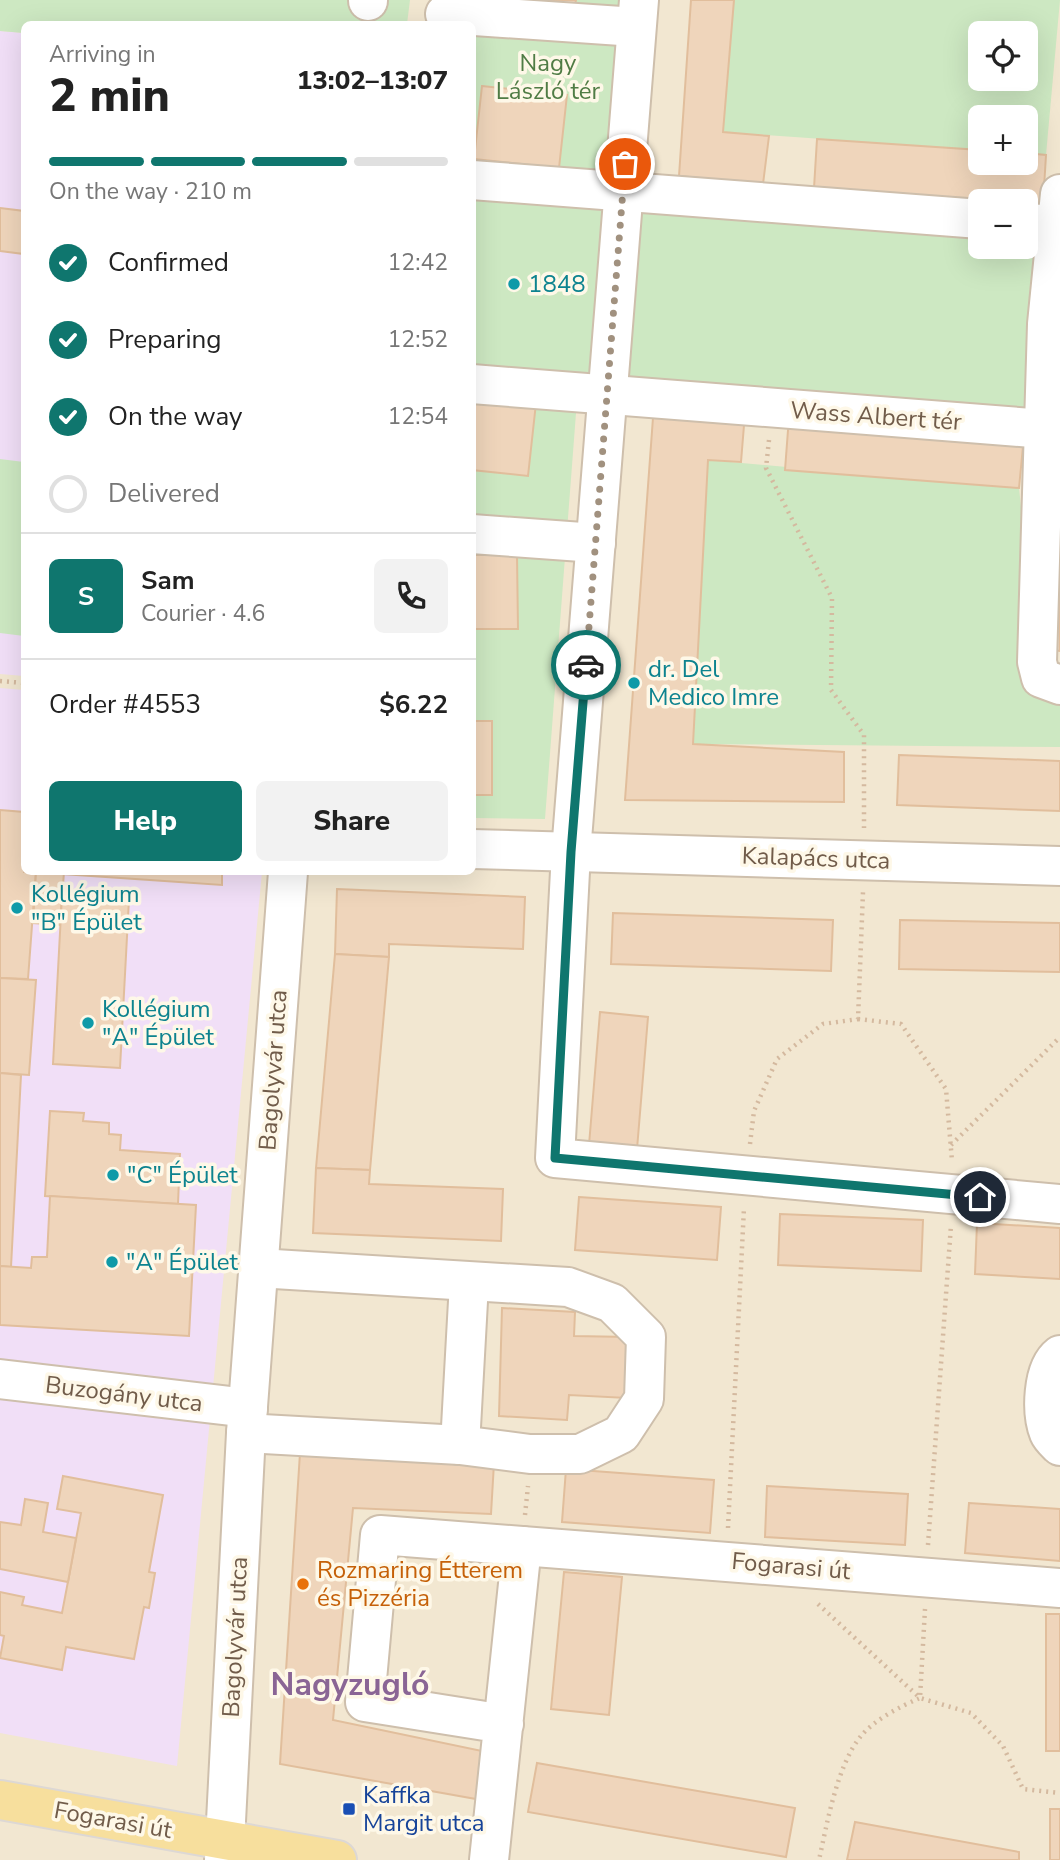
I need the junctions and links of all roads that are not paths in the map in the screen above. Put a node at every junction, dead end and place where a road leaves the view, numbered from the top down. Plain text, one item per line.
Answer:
1 (445, 13) edge
2 (638, 13) edge
3 (476, 180) edge
4 (623, 192) junction
5 (1047, 214) edge
6 (968, 218) edge
7 (476, 384) edge
8 (607, 395) junction
9 (1045, 429) junction
10 (476, 534) edge
11 (596, 543) junction
12 (1060, 685) edge
13 (476, 849) edge
14 (571, 852) junction
15 (1060, 866) edge
16 (288, 875) edge
17 (1060, 1204) edge
18 (258, 1268) junction
19 (469, 1283) junction
20 (1060, 1355) edge
21 (0, 1379) edge
22 (247, 1421) junction
23 (460, 1445) junction
24 (1060, 1446) edge
25 (522, 1546) junction
26 (1060, 1588) edge
27 (504, 1724) junction
28 (0, 1800) edge
29 (224, 1851) edge
30 (337, 1860) edge
31 (489, 1860) edge

1 - 2 street
2 - 4 street
3 - 4 street
4 - 6 street
4 - 8 street
5 - 9 street
7 - 8 street, Wass Albert tér
8 - 9 street, Wass Albert tér
8 - 11 street
9 - 12 street
10 - 11 street
11 - 14 street
13 - 14 street, Kalapács utca
14 - 15 street, Kalapács utca
14 - 17 street
16 - 18 street, Bagolyvár utca
18 - 19 street
18 - 22 street, Bagolyvár utca
19 - 23 street
19 - 23 street
20 - 24 street
21 - 22 street, Buzogány utca
22 - 23 street
22 - 29 street, Bagolyvár utca
25 - 26 street, Fogarasi út
25 - 27 street
25 - 27 street, Fogarasi út
27 - 31 street
28 - 29 main road, Fogarasi út
29 - 30 main road, Fogarasi út

